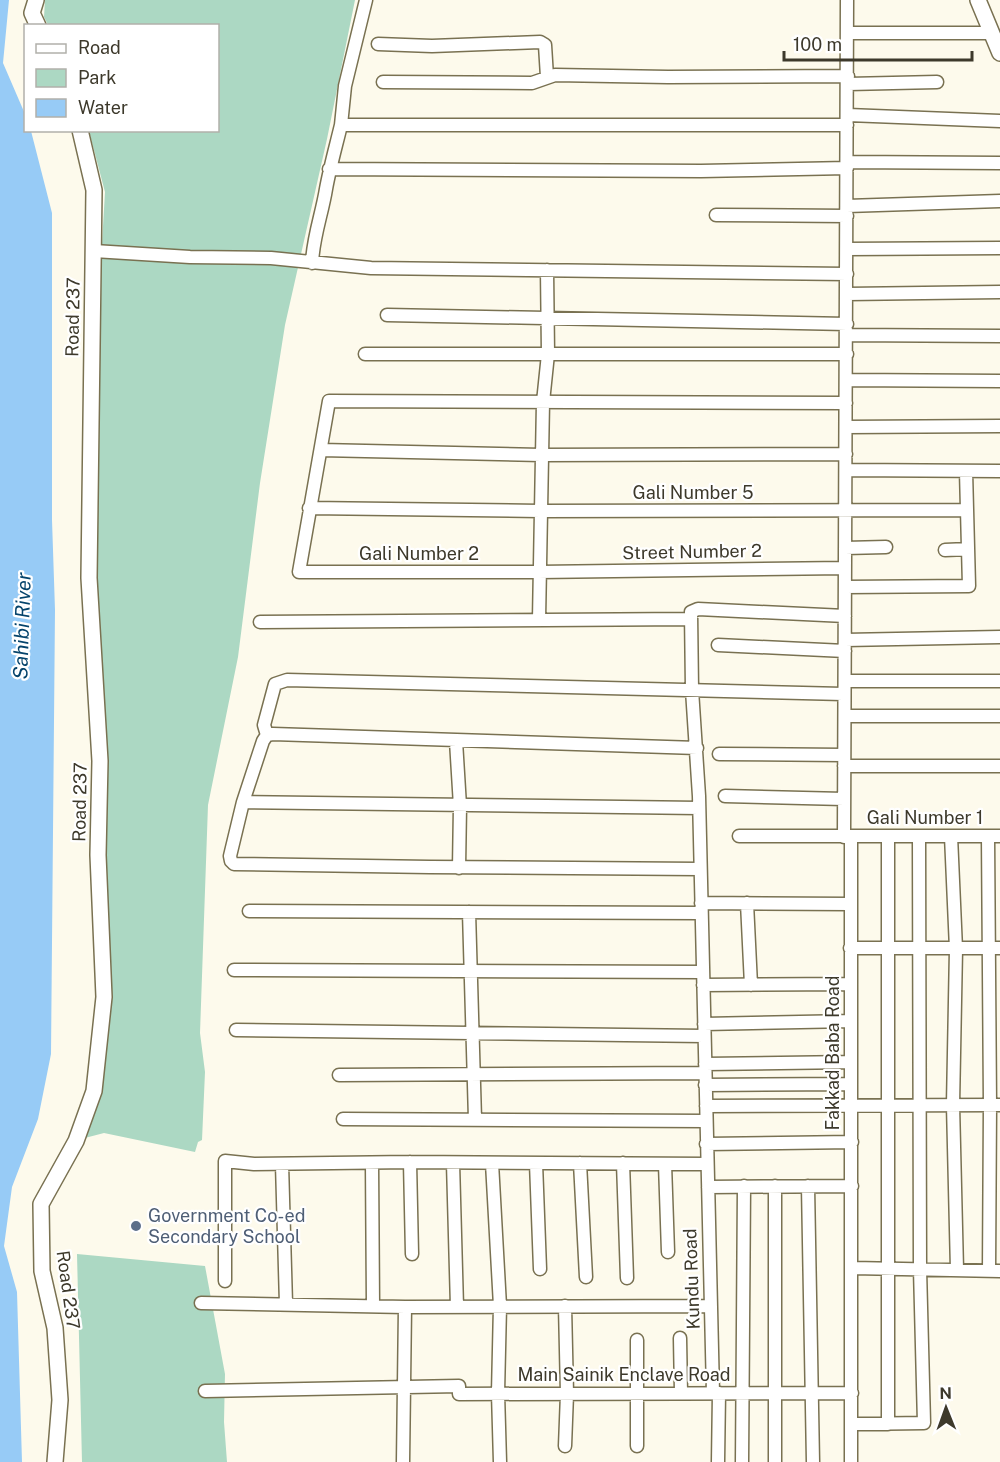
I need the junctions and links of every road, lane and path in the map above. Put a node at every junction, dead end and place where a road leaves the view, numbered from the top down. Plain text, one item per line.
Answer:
1 (36, 0) edge
2 (366, 0) edge
3 (847, 0) edge
4 (978, 0) edge
5 (37, 24) edge
6 (847, 33) junction
7 (992, 33) junction
8 (378, 44) dead end
9 (1000, 53) edge
10 (547, 77) junction
11 (848, 80) junction
12 (384, 82) dead end
13 (937, 82) dead end
14 (848, 120) junction
15 (1000, 121) edge
16 (342, 124) junction
17 (80, 132) edge
18 (1000, 163) edge
19 (847, 165) junction
20 (329, 169) junction
21 (1000, 201) edge
22 (847, 211) junction
23 (716, 215) dead end
24 (1000, 248) edge
25 (847, 249) junction
26 (94, 251) junction
27 (312, 263) junction
28 (547, 270) junction
29 (847, 274) junction
30 (1000, 292) edge
31 (847, 294) junction
32 (387, 315) dead end
33 (549, 318) junction
34 (847, 329) junction
35 (1000, 336) edge
36 (365, 354) dead end
37 (548, 354) junction
38 (846, 354) junction
39 (846, 380) junction
40 (1000, 381) edge
41 (543, 402) junction
42 (846, 403) junction
43 (1000, 426) edge
44 (846, 427) junction
45 (321, 450) junction
46 (846, 454) junction
47 (541, 455) junction
48 (846, 470) junction
49 (966, 471) junction
50 (1000, 471) edge
51 (309, 508) junction
52 (846, 510) junction
53 (967, 510) junction
54 (540, 511) junction
55 (886, 547) dead end
56 (846, 548) junction
57 (968, 549) junction
58 (945, 550) dead end
59 (845, 568) junction
60 (539, 572) junction
61 (845, 587) junction
62 (845, 616) junction
63 (691, 619) junction
64 (538, 620) junction
65 (260, 622) dead end
66 (1000, 637) edge
67 (718, 645) dead end
68 (845, 645) junction
69 (1000, 681) edge
70 (844, 687) junction
71 (692, 690) junction
72 (844, 716) junction
73 (1000, 716) edge
74 (267, 735) junction
75 (456, 741) junction
76 (697, 748) junction
77 (719, 754) dead end
78 (844, 761) junction
79 (1000, 766) edge
80 (725, 796) dead end
81 (844, 799) junction
82 (243, 802) junction
83 (460, 806) junction
84 (699, 808) junction
85 (739, 836) dead end
86 (919, 836) junction
87 (951, 836) junction
88 (994, 836) edge
89 (847, 837) junction
90 (888, 837) junction
91 (459, 868) junction
92 (700, 869) junction
93 (747, 903) junction
94 (850, 904) junction
95 (701, 908) junction
96 (249, 911) dead end
97 (469, 912) junction
98 (850, 948) junction
99 (889, 948) junction
100 (994, 948) edge
101 (919, 949) junction
102 (956, 949) junction
103 (234, 970) dead end
104 (470, 971) junction
105 (703, 972) junction
106 (850, 984) junction
107 (751, 985) junction
108 (703, 986) junction
109 (851, 1021) junction
110 (236, 1030) dead end
111 (704, 1030) junction
112 (472, 1033) junction
113 (851, 1062) junction
114 (474, 1074) junction
115 (705, 1074) junction
116 (339, 1075) dead end
117 (851, 1084) junction
118 (706, 1106) junction
119 (851, 1106) junction
120 (888, 1106) junction
121 (919, 1106) junction
122 (953, 1106) junction
123 (995, 1106) edge
124 (343, 1119) dead end
125 (475, 1119) junction
126 (706, 1121) junction
127 (852, 1142) junction
128 (706, 1144) junction
129 (410, 1162) junction
130 (372, 1163) junction
131 (453, 1163) junction
132 (492, 1163) junction
133 (536, 1163) junction
134 (580, 1163) junction
135 (623, 1163) junction
136 (282, 1164) junction
137 (664, 1164) junction
138 (707, 1164) junction
139 (744, 1186) junction
140 (775, 1186) junction
141 (808, 1186) junction
142 (852, 1186) junction
143 (708, 1187) junction
144 (668, 1252) dead end
145 (412, 1254) dead end
146 (853, 1268) junction
147 (540, 1269) dead end
148 (889, 1269) junction
149 (920, 1269) junction
150 (957, 1270) junction
151 (995, 1271) edge
152 (586, 1277) dead end
153 (627, 1278) dead end
154 (225, 1281) dead end
155 (201, 1303) dead end
156 (286, 1304) junction
157 (373, 1306) junction
158 (500, 1306) junction
159 (565, 1306) junction
160 (711, 1306) junction
161 (405, 1307) junction
162 (457, 1307) junction
163 (680, 1338) dead end
164 (637, 1340) dead end
165 (405, 1387) junction
166 (206, 1391) dead end
167 (637, 1392) junction
168 (681, 1393) junction
169 (716, 1393) junction
170 (744, 1393) junction
171 (775, 1393) junction
172 (811, 1393) junction
173 (852, 1393) junction
174 (498, 1394) junction
175 (567, 1394) junction
176 (852, 1424) junction
177 (888, 1424) junction
178 (565, 1446) dead end
179 (637, 1446) dead end
180 (55, 1462) edge
181 (403, 1462) edge
182 (500, 1462) edge
183 (718, 1462) edge
184 (742, 1462) edge
185 (775, 1462) edge
186 (813, 1462) edge
187 (851, 1462) edge

1 - 5 street
2 - 16 street
3 - 6 street, Fakkad Baba Road
4 - 7 street
6 - 7 street
6 - 11 street, Fakkad Baba Road
7 - 9 street
8 - 10 street
10 - 11 street
10 - 12 street
11 - 13 street
11 - 14 street, Fakkad Baba Road
14 - 15 street
14 - 16 street
14 - 19 street, Fakkad Baba Road
16 - 20 street
17 - 26 street, Road 237
18 - 19 street
19 - 20 street
19 - 22 street, Fakkad Baba Road
20 - 27 street
21 - 22 street
22 - 23 street
22 - 25 street, Fakkad Baba Road
24 - 25 street
25 - 29 street, Fakkad Baba Road
26 - 27 street
26 - 180 street, Road 237
27 - 28 street
28 - 29 street
28 - 33 street
29 - 31 street, Fakkad Baba Road
30 - 31 street
31 - 34 street, Fakkad Baba Road
32 - 33 street
33 - 34 street
33 - 37 street
34 - 35 street
34 - 38 street, Fakkad Baba Road
36 - 37 street
37 - 38 street
37 - 41 street
38 - 39 street, Fakkad Baba Road
39 - 40 street
39 - 42 street, Fakkad Baba Road
41 - 42 street
41 - 45 street
41 - 47 street
42 - 44 street, Fakkad Baba Road
43 - 44 street
44 - 46 street, Fakkad Baba Road
45 - 47 street
45 - 51 street
46 - 47 street
46 - 48 street, Fakkad Baba Road
47 - 54 street
48 - 49 street
48 - 52 street, Fakkad Baba Road
49 - 50 street
49 - 53 street
51 - 54 street, Gali Number 5
51 - 60 street, Gali Number 2
52 - 53 street, Gali Number 5
52 - 54 street, Gali Number 5
52 - 56 street, Fakkad Baba Road
53 - 57 street
54 - 60 street
55 - 56 street
56 - 59 street, Fakkad Baba Road
57 - 58 street
57 - 61 street
59 - 60 street, Street Number 2
59 - 61 street, Fakkad Baba Road
60 - 64 street
61 - 62 street, Fakkad Baba Road
62 - 63 street
62 - 68 street, Fakkad Baba Road
63 - 64 street
63 - 71 street, Kundu Road
64 - 65 street
66 - 68 street
67 - 68 street
68 - 70 street, Fakkad Baba Road
69 - 70 street
70 - 71 street
70 - 72 street, Fakkad Baba Road
71 - 74 street
71 - 76 street, Kundu Road
72 - 73 street
72 - 78 street, Fakkad Baba Road
74 - 75 street
74 - 82 street
75 - 76 street
75 - 83 street
76 - 84 street, Kundu Road
77 - 78 street
78 - 79 street
78 - 81 street, Fakkad Baba Road
80 - 81 street
81 - 89 street, Fakkad Baba Road
82 - 83 street
82 - 91 street
83 - 84 street
83 - 91 street
84 - 92 street, Kundu Road
85 - 89 street, Gali Number 1
86 - 87 street, Gali Number 1
86 - 90 street, Gali Number 1
86 - 101 street
87 - 88 street, Gali Number 1
87 - 102 street
88 - 100 street
89 - 90 street, Gali Number 1
89 - 94 street, Fakkad Baba Road
90 - 99 street
91 - 92 street
92 - 95 street, Kundu Road
93 - 94 street
93 - 95 street
93 - 107 street
94 - 98 street, Fakkad Baba Road
95 - 97 street
95 - 105 street, Kundu Road
96 - 97 street
97 - 104 street
98 - 99 street
98 - 106 street, Fakkad Baba Road
99 - 101 street
99 - 120 street
100 - 102 street
100 - 123 street
101 - 102 street
101 - 121 street
102 - 122 street
103 - 104 street
104 - 105 street
104 - 112 street
105 - 108 street, Kundu Road
106 - 107 street
106 - 109 street, Fakkad Baba Road
107 - 108 street
108 - 111 street, Kundu Road
109 - 111 street
109 - 113 street, Fakkad Baba Road
110 - 112 street
111 - 112 street
111 - 115 street, Kundu Road
112 - 114 street
113 - 115 street
113 - 117 street, Fakkad Baba Road
114 - 115 street
114 - 116 street
114 - 125 street
115 - 117 street
115 - 118 street, Kundu Road
117 - 119 street, Fakkad Baba Road
118 - 119 street
118 - 126 street, Kundu Road
119 - 120 street
119 - 127 street, Fakkad Baba Road
120 - 121 street
120 - 148 street
121 - 122 street
121 - 149 street
122 - 123 street
122 - 150 street
123 - 151 street
124 - 125 street
125 - 126 street
126 - 128 street, Kundu Road
127 - 128 street
127 - 142 street, Fakkad Baba Road
128 - 138 street, Kundu Road
129 - 130 street
129 - 131 street
129 - 145 street
130 - 136 street
130 - 157 street
131 - 132 street
131 - 162 street
132 - 133 street
132 - 158 street
133 - 134 street
133 - 147 street
134 - 135 street
134 - 152 street
135 - 137 street
135 - 153 street
136 - 154 street
136 - 156 street
137 - 138 street
137 - 144 street
138 - 143 street, Kundu Road
139 - 140 street
139 - 143 street
139 - 170 street
140 - 141 street
140 - 171 street
141 - 142 street
141 - 172 street
142 - 146 street, Fakkad Baba Road
143 - 160 street, Kundu Road
146 - 148 street
146 - 173 street, Fakkad Baba Road
148 - 149 street
148 - 177 street
149 - 150 street
149 - 177 street
150 - 151 street
155 - 156 street
156 - 157 street
157 - 161 street
158 - 159 street
158 - 162 street
158 - 174 street
159 - 160 street
159 - 175 street
160 - 169 street, Kundu Road
161 - 162 street
161 - 165 street
163 - 168 street
164 - 167 street
165 - 166 street
165 - 174 street, Main Sainik Enclave Road
165 - 181 street
167 - 168 street, Main Sainik Enclave Road
167 - 175 street, Main Sainik Enclave Road
167 - 179 street
168 - 169 street, Main Sainik Enclave Road
169 - 170 street, Main Sainik Enclave Road
169 - 183 street, Kundu Road
170 - 171 street, Main Sainik Enclave Road
170 - 184 street
171 - 172 street, Main Sainik Enclave Road
171 - 185 street
172 - 173 street, Main Sainik Enclave Road
172 - 186 street
173 - 176 street, Fakkad Baba Road
174 - 175 street, Main Sainik Enclave Road
174 - 182 street
175 - 178 street
176 - 177 street
176 - 187 street, Fakkad Baba Road

